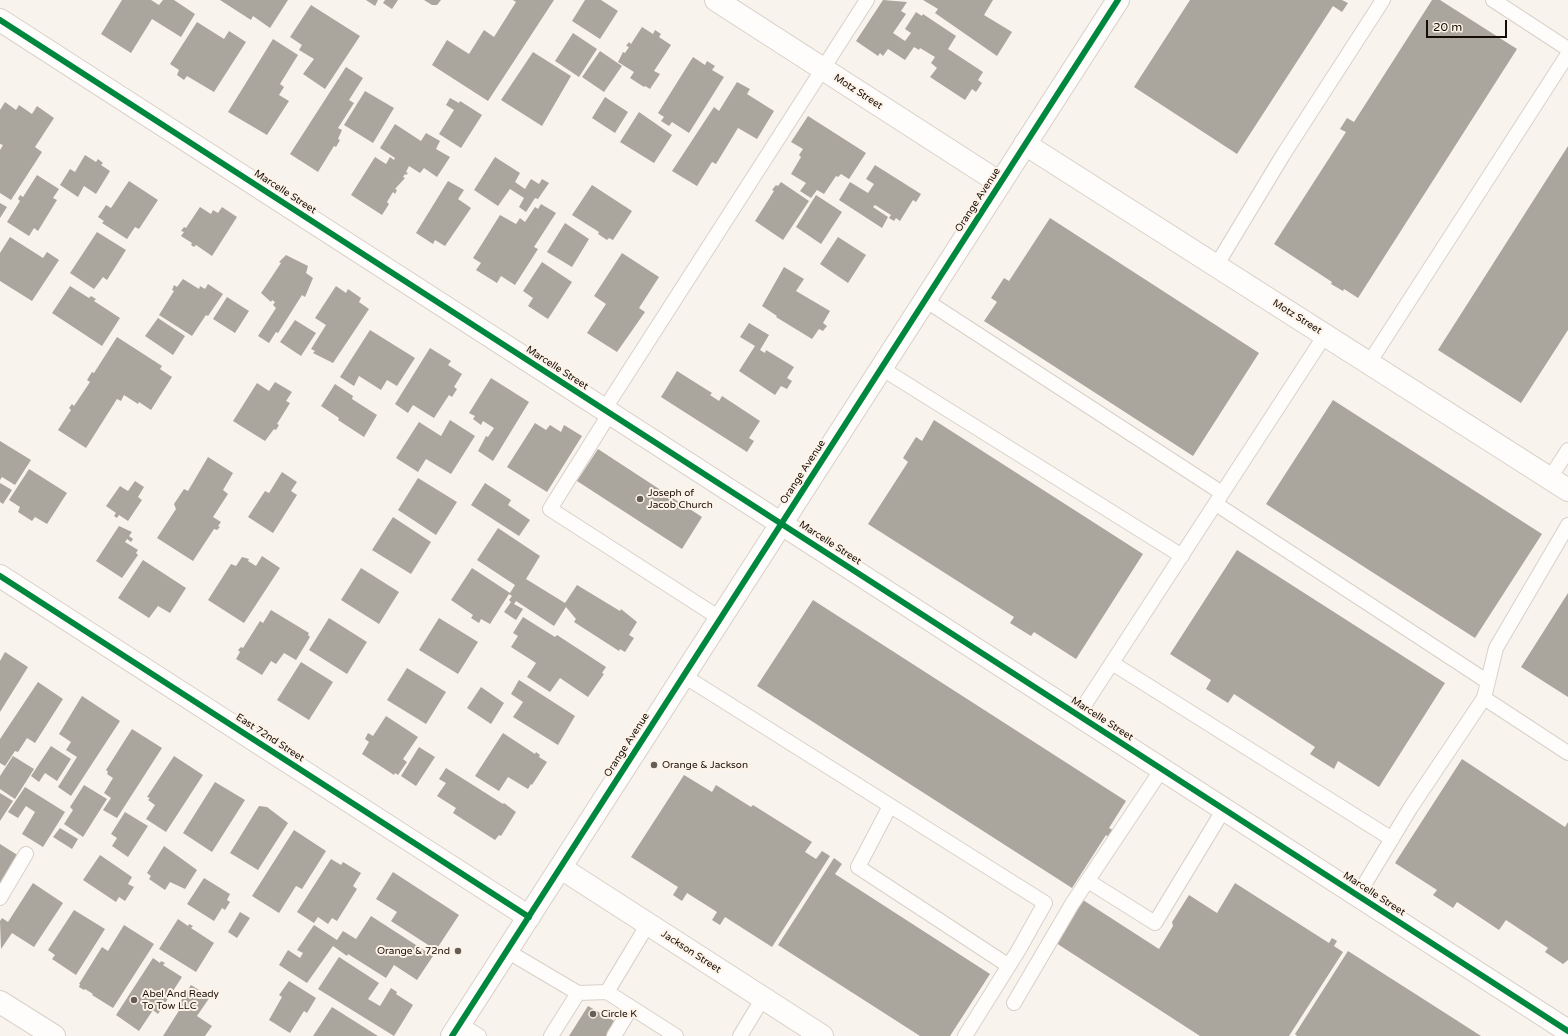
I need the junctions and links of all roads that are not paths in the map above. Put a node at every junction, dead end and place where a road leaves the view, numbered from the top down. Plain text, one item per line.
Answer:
1 (716, 0) edge
2 (866, 0) edge
3 (1118, 0) edge
4 (1383, 0) edge
5 (1492, 0) edge
6 (0, 20) edge
7 (1568, 49) edge
8 (1568, 54) edge
9 (822, 69) junction
10 (1026, 144) junction
11 (1000, 183) junction
12 (1216, 266) junction
13 (925, 300) junction
14 (1325, 335) junction
15 (1369, 363) junction
16 (881, 368) junction
17 (607, 411) junction
18 (1568, 450) edge
19 (1550, 478) junction
20 (1568, 490) edge
21 (1219, 498) junction
22 (781, 524) junction
23 (1568, 525) edge
24 (1182, 556) junction
25 (0, 576) edge
26 (721, 618) junction
27 (1112, 663) junction
28 (684, 676) junction
29 (1488, 682) junction
30 (1484, 698) junction
31 (1078, 715) junction
32 (1568, 752) edge
33 (1162, 769) junction
34 (890, 806) junction
35 (1224, 809) junction
36 (1392, 840) junction
37 (26, 854) dead end
38 (560, 868) junction
39 (1088, 881) junction
40 (1358, 896) junction
41 (0, 898) edge
42 (529, 916) junction
43 (648, 924) junction
44 (507, 952) junction
45 (1009, 966) junction
46 (607, 992) junction
47 (578, 993) junction
48 (763, 998) junction
49 (0, 1002) edge
50 (1014, 1003) dead end
51 (631, 1008) junction
52 (456, 1030) edge
53 (1568, 1031) edge
54 (54, 1036) edge
55 (480, 1036) edge
56 (550, 1036) edge
57 (614, 1036) edge
58 (676, 1036) edge
59 (740, 1036) edge
60 (822, 1036) edge
61 (965, 1036) edge

1 - 9 street, Motz Street
2 - 9 lane
3 - 10 street, Orange Avenue
4 - 12 lane
5 - 7 lane
6 - 17 street, Marcelle Street
8 - 15 lane
9 - 11 street, Motz Street
9 - 17 lane
10 - 11 street, Orange Avenue
10 - 12 street, Motz Street
11 - 13 street, Orange Avenue
12 - 14 street, Motz Street
13 - 16 street, Orange Avenue
13 - 21 lane
14 - 15 street, Motz Street
14 - 21 lane
15 - 19 street, Motz Street
16 - 22 street, Orange Avenue
16 - 24 lane
17 - 22 street, Marcelle Street
17 - 26 lane
18 - 19 lane
19 - 20 street, Motz Street
21 - 24 lane
21 - 29 lane
22 - 26 street, Orange Avenue
22 - 31 street, Marcelle Street
23 - 29 lane
24 - 27 lane
25 - 42 street, East 72nd Street
26 - 28 street, Orange Avenue
27 - 31 lane
27 - 36 lane
28 - 34 lane
28 - 38 street, Orange Avenue
29 - 30 lane
30 - 32 lane
30 - 36 lane
31 - 33 street, Marcelle Street
33 - 35 street, Marcelle Street
33 - 39 lane
34 - 45 lane
34 - 45 lane
35 - 39 lane
35 - 40 street, Marcelle Street
36 - 40 lane
37 - 41 lane
38 - 42 street, Orange Avenue
38 - 43 street, Jackson Street
39 - 50 lane
40 - 53 street, Marcelle Street
42 - 44 street, Orange Avenue
43 - 46 lane
43 - 48 street, Jackson Street
44 - 47 lane
44 - 52 street, Orange Avenue
45 - 61 lane
46 - 47 lane
46 - 51 lane
47 - 56 lane
48 - 59 lane
48 - 60 street, Jackson Street
49 - 54 street
51 - 57 lane
51 - 58 lane
52 - 55 lane

